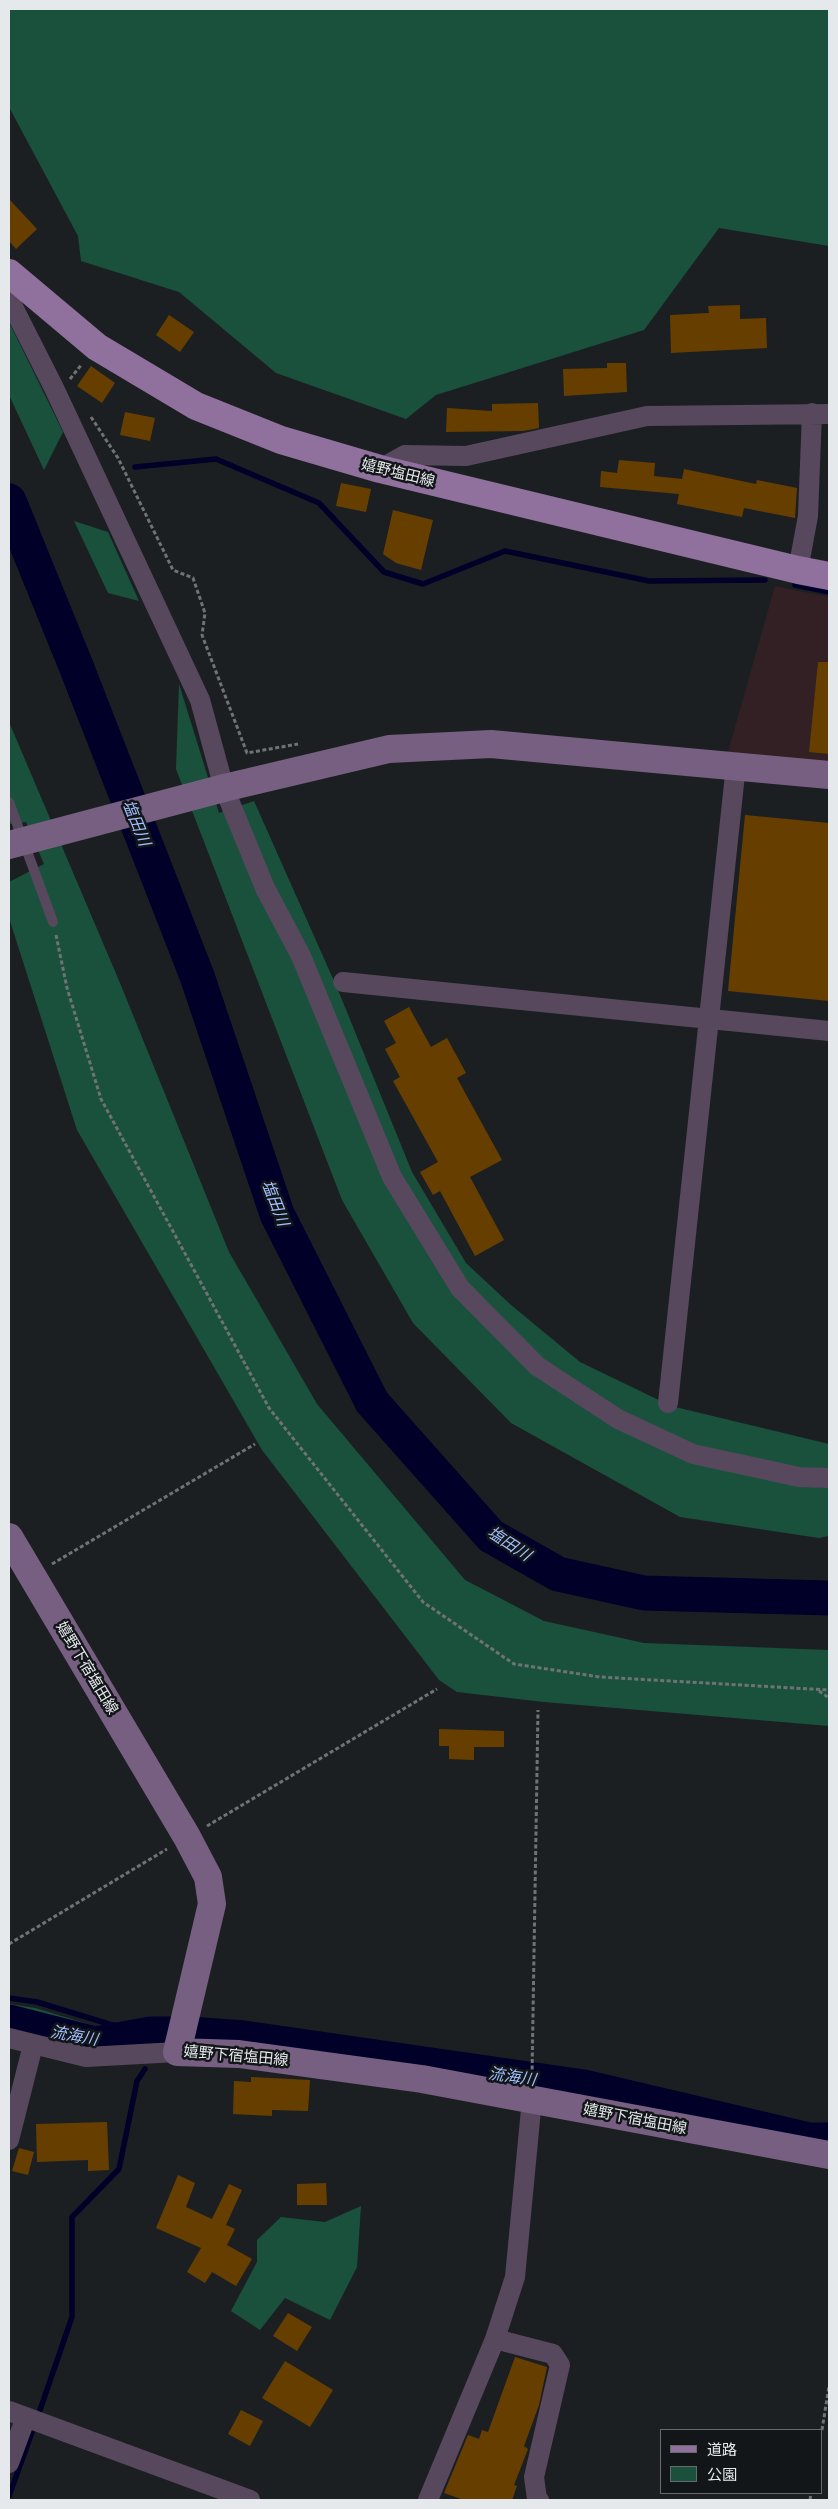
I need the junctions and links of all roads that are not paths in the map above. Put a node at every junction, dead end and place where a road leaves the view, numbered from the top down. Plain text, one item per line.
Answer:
1 (9, 273) edge
2 (9, 299) edge
3 (820, 413) edge
4 (380, 469) junction
5 (798, 570) junction
6 (829, 576) edge
7 (736, 766) junction
8 (829, 775) edge
9 (224, 788) junction
10 (9, 802) edge
11 (16, 843) edge
12 (53, 922) road end
13 (343, 982) dead end
14 (709, 1019) junction
15 (829, 1031) edge
16 (668, 1403) dead end
17 (829, 1478) edge
18 (9, 1537) edge
19 (9, 2038) edge
20 (33, 2045) junction
21 (177, 2052) junction
22 (532, 2099) junction
23 (9, 2140) edge
24 (829, 2155) edge
25 (495, 2340) junction
26 (17, 2414) edge
27 (9, 2463) edge
28 (250, 2500) edge
29 (428, 2500) edge
30 (539, 2500) edge

1 - 4 main road, 嬉野塩田線
2 - 9 street
3 - 4 street
3 - 5 street
4 - 5 main road, 嬉野塩田線
5 - 6 main road, 嬉野塩田線
7 - 8 main road
7 - 9 main road
7 - 14 street
9 - 11 main road
9 - 17 street
10 - 11 lane
11 - 12 lane
13 - 14 street
14 - 15 street
14 - 16 street
18 - 21 main road, 嬉野下宿塩田線
19 - 20 street
20 - 21 street
20 - 23 street
21 - 22 main road, 嬉野下宿塩田線
22 - 24 main road, 嬉野下宿塩田線
22 - 25 street
25 - 29 street
25 - 30 street
26 - 27 street
26 - 28 street

